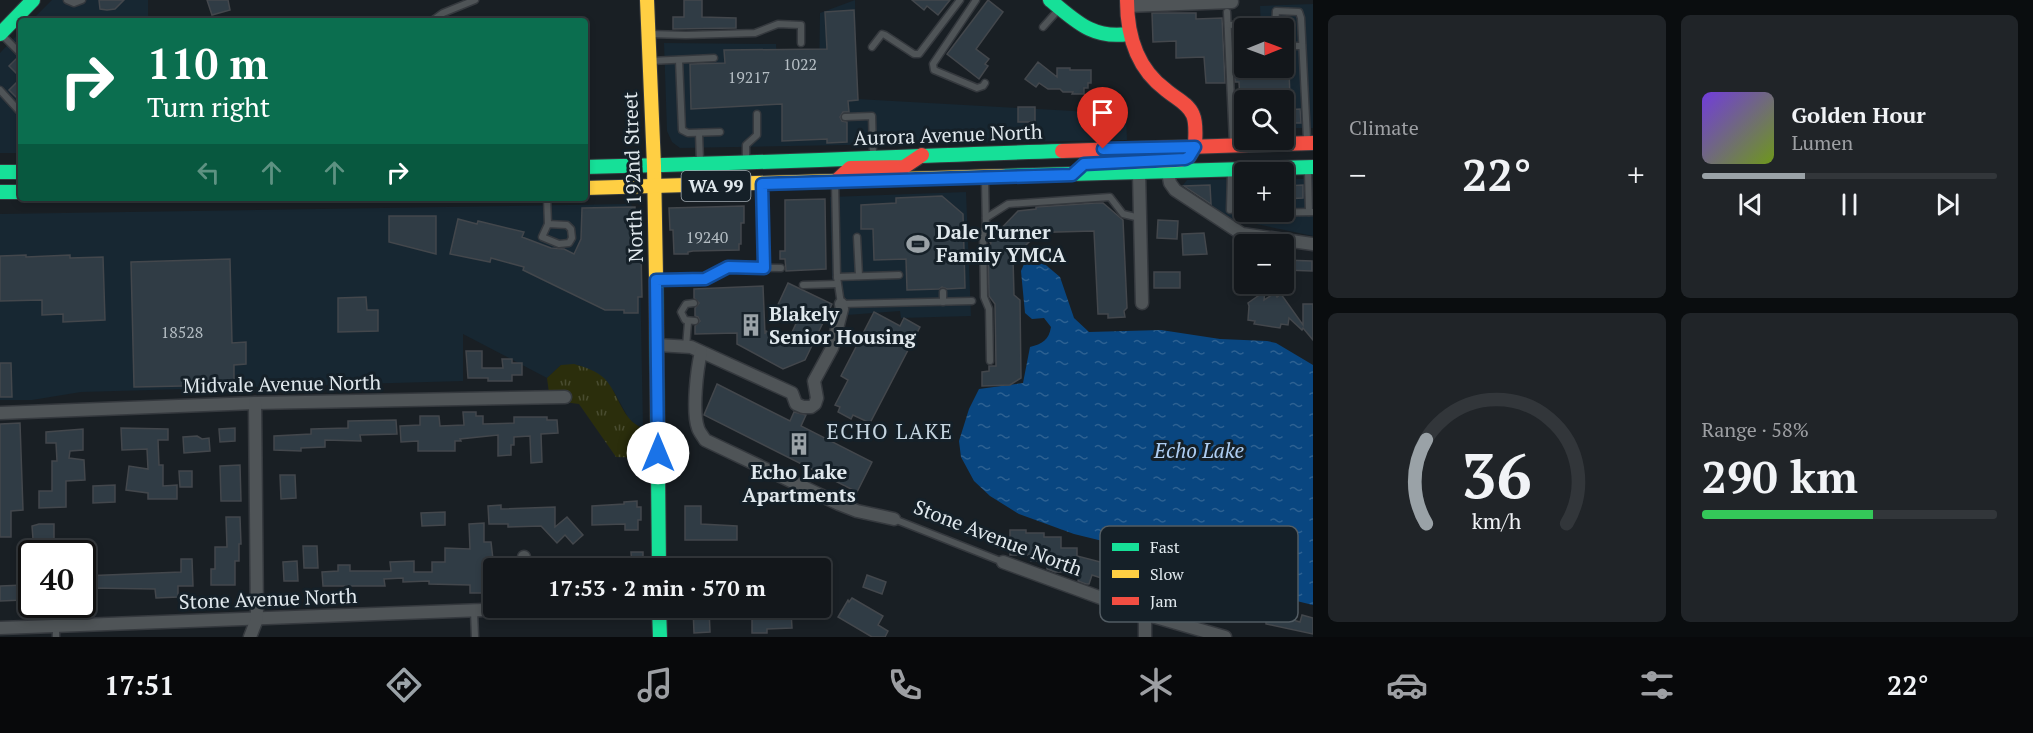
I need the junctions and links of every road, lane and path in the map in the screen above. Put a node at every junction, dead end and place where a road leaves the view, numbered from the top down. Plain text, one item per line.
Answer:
1 (67, 0) edge
2 (82, 0) edge
3 (475, 0) edge
4 (646, 0) edge
5 (960, 0) edge
6 (976, 0) edge
7 (25, 3) edge
8 (1127, 3) edge
9 (1055, 4) edge
10 (1230, 7) joint
11 (436, 18) edge
12 (1274, 18) edge
13 (1228, 25) junction
14 (1234, 25) edge
15 (1043, 27) dead end
16 (0, 34) edge
17 (648, 34) junction
18 (1128, 34) junction
19 (801, 43) dead end
20 (872, 46) dead end
21 (1294, 46) edge
22 (1302, 46) junction
23 (18, 51) edge
24 (714, 58) dead end
25 (679, 60) junction
26 (649, 61) junction
27 (985, 83) dead end
28 (0, 90) edge
29 (18, 110) edge
30 (758, 114) dead end
31 (844, 117) dead end
32 (720, 132) dead end
33 (699, 133) junction
34 (1310, 143) edge
35 (1233, 145) junction
36 (1195, 147) junction
37 (922, 155) junction
38 (873, 157) junction
39 (746, 164) junction
40 (701, 165) junction
41 (654, 166) junction
42 (588, 167) edge
43 (1310, 167) edge
44 (1230, 170) junction
45 (0, 172) edge
46 (18, 172) edge
47 (1168, 172) junction
48 (1139, 173) junction
49 (1072, 175) junction
50 (985, 177) junction
51 (835, 182) junction
52 (762, 184) junction
53 (588, 188) edge
54 (654, 188) junction
55 (0, 192) edge
56 (18, 192) edge
57 (547, 201) edge
58 (1230, 210) dead end
59 (1294, 212) edge
60 (1311, 212) edge
61 (986, 218) junction
62 (1140, 218) junction
63 (548, 224) junction
64 (857, 237) dead end
65 (1313, 244) edge
66 (764, 268) junction
67 (782, 268) dead end
68 (899, 275) dead end
69 (859, 276) junction
70 (656, 280) junction
71 (837, 281) junction
72 (802, 285) dead end
73 (943, 292) dead end
74 (972, 301) dead end
75 (943, 302) junction
76 (694, 303) dead end
77 (1142, 303) dead end
78 (841, 304) junction
79 (657, 345) junction
80 (686, 346) junction
81 (701, 352) junction
82 (990, 361) dead end
83 (814, 381) junction
84 (792, 393) junction
85 (565, 397) dead end
86 (255, 404) junction
87 (0, 413) edge
88 (894, 519) joint
89 (659, 558) edge
90 (1003, 562) joint
91 (1100, 598) edge
92 (474, 610) junction
93 (483, 610) edge
94 (659, 618) edge
95 (257, 619) junction
96 (1173, 622) edge
97 (0, 628) edge
98 (56, 632) edge
99 (250, 637) edge
100 (475, 637) edge
101 (660, 637) edge
102 (1225, 637) edge

1 - 2 lane
3 - 11 lane
4 - 17 main road, North 192nd Street
5 - 20 lane
6 - 27 lane
7 - 16 main road
8 - 10 street
8 - 18 main road
9 - 15 lane
9 - 18 main road
10 - 13 lane
12 - 22 lane
13 - 14 lane
13 - 35 lane
16 - 23 lane
17 - 19 lane
17 - 26 main road, North 192nd Street
18 - 36 main road
21 - 22 lane
22 - 34 lane
24 - 25 lane
25 - 26 lane
25 - 33 lane
26 - 41 main road, North 192nd Street
28 - 29 lane
30 - 39 lane
31 - 38 lane
32 - 33 lane
33 - 40 lane
34 - 35 main road, Aurora Avenue North / WA 99
35 - 36 main road, Aurora Avenue North / WA 99
36 - 37 main road, Aurora Avenue North / WA 99
36 - 49 main road
37 - 38 main road, Aurora Avenue North / WA 99
37 - 51 main road
38 - 39 main road, Aurora Avenue North / WA 99
39 - 40 main road, Aurora Avenue North / WA 99
40 - 41 main road, Aurora Avenue North / WA 99
41 - 42 main road, Aurora Avenue North / WA 99
41 - 54 main road, North 192nd Street
43 - 44 main road, WA 99
43 - 60 lane
44 - 47 main road, WA 99
44 - 58 lane
45 - 46 main road
47 - 48 main road, WA 99
47 - 65 street
48 - 49 main road, WA 99
48 - 62 street
49 - 50 main road, WA 99
50 - 51 main road, WA 99
50 - 61 lane
51 - 52 main road, WA 99
51 - 71 lane
52 - 54 main road, WA 99
52 - 66 lane
53 - 54 main road, WA 99
54 - 70 main road, North 192nd Street
55 - 56 main road
57 - 63 lane
59 - 60 lane
61 - 62 lane
61 - 82 lane
62 - 77 street
63 - 63 lane
64 - 69 lane
66 - 67 lane
66 - 70 lane
68 - 69 lane
69 - 71 lane
70 - 79 main road, North 192nd Street
71 - 72 lane
71 - 78 lane
73 - 75 lane
74 - 75 lane
75 - 78 lane
76 - 80 lane
78 - 83 street
79 - 80 street
79 - 89 main road, North 192nd Street
80 - 81 street
81 - 84 street
81 - 88 street
83 - 84 street
83 - 84 street
85 - 86 street, Midvale Avenue North
86 - 87 street, Midvale Avenue North
86 - 95 street
88 - 90 lane, Stone Avenue North
90 - 91 street, Stone Avenue North
92 - 93 street, Stone Avenue North
92 - 95 street, Stone Avenue North
92 - 100 lane
94 - 101 main road
95 - 98 street, Stone Avenue North
95 - 99 street
96 - 102 street, Stone Avenue North
97 - 98 street, Stone Avenue North

